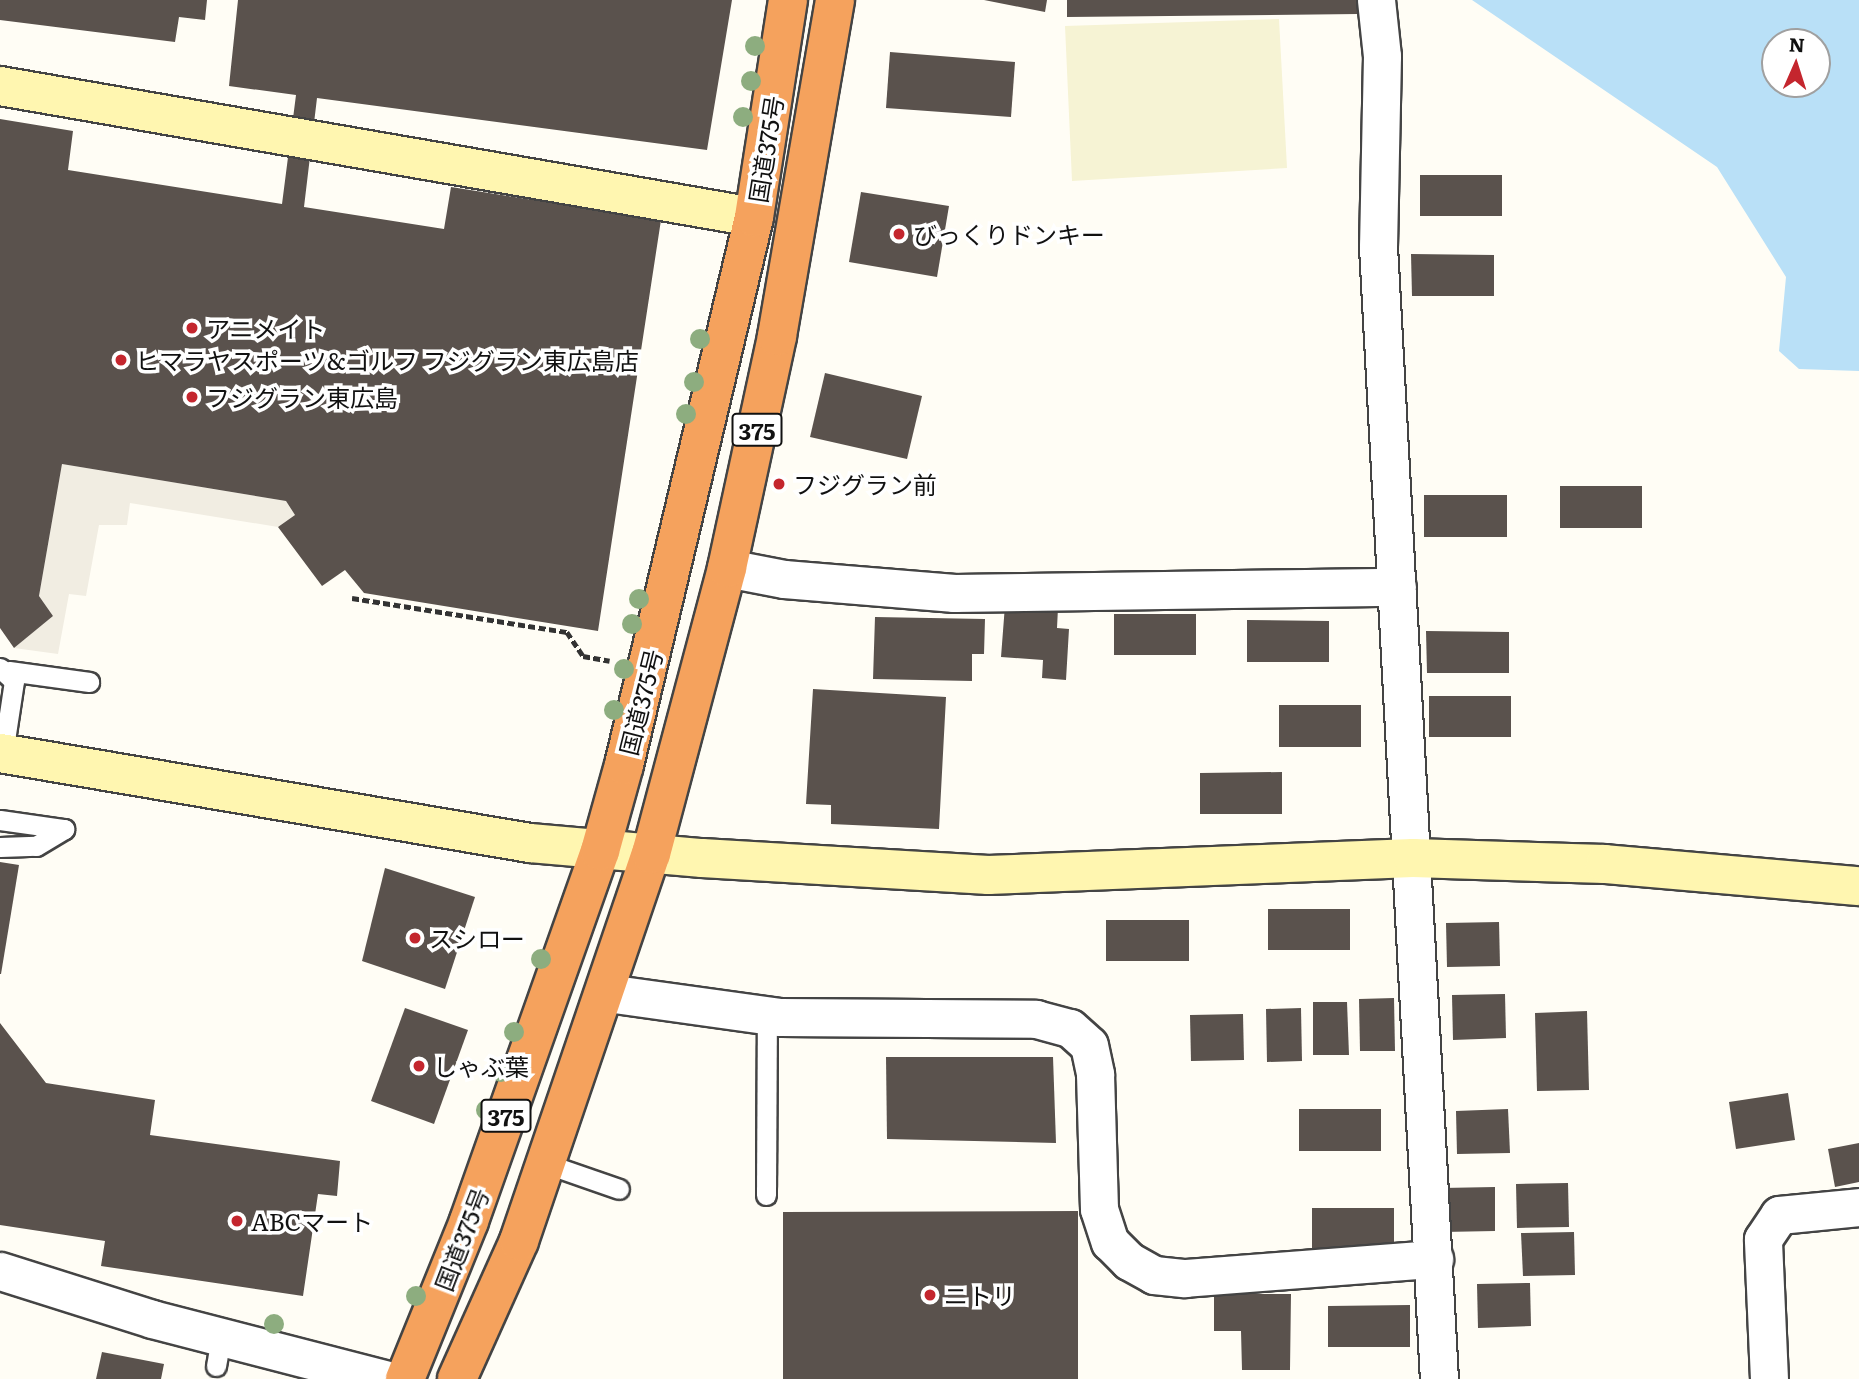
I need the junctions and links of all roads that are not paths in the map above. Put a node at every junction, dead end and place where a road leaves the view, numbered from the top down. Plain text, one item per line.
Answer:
1 (788, 0) edge
2 (835, 0) edge
3 (1376, 0) edge
4 (0, 86) edge
5 (754, 217) junction
6 (726, 568) junction
7 (1397, 587) junction
8 (4, 669) edge
9 (89, 682) dead end
10 (1, 753) edge
11 (0, 820) edge
12 (0, 847) edge
13 (600, 850) junction
14 (652, 854) junction
15 (1413, 859) junction
16 (1859, 886) edge
17 (607, 993) junction
18 (767, 1016) junction
19 (547, 1164) junction
20 (619, 1189) dead end
21 (766, 1195) dead end
22 (1859, 1207) edge
23 (1434, 1259) junction
24 (0, 1271) edge
25 (384, 1379) edge
26 (405, 1379) edge
27 (457, 1379) edge
28 (1439, 1379) edge
29 (1769, 1379) edge

1 - 5 highway, 国道375号 / 375
2 - 6 highway, 国道375号 / 375
3 - 7 street
4 - 5 street
5 - 13 highway, 国道375号 / 375
6 - 7 street
6 - 14 highway, 国道375号 / 375
7 - 15 street
8 - 9 lane
8 - 10 lane
10 - 13 street
11 - 12 lane
13 - 14 street
13 - 26 highway, 国道375号 / 375
14 - 15 street
14 - 17 highway, 国道375号 / 375
15 - 16 street
15 - 23 street
17 - 18 street
17 - 19 highway, 国道375号 / 375
18 - 21 lane
18 - 23 street
19 - 20 lane
19 - 27 highway, 国道375号 / 375
22 - 29 street
23 - 28 street
24 - 25 street

